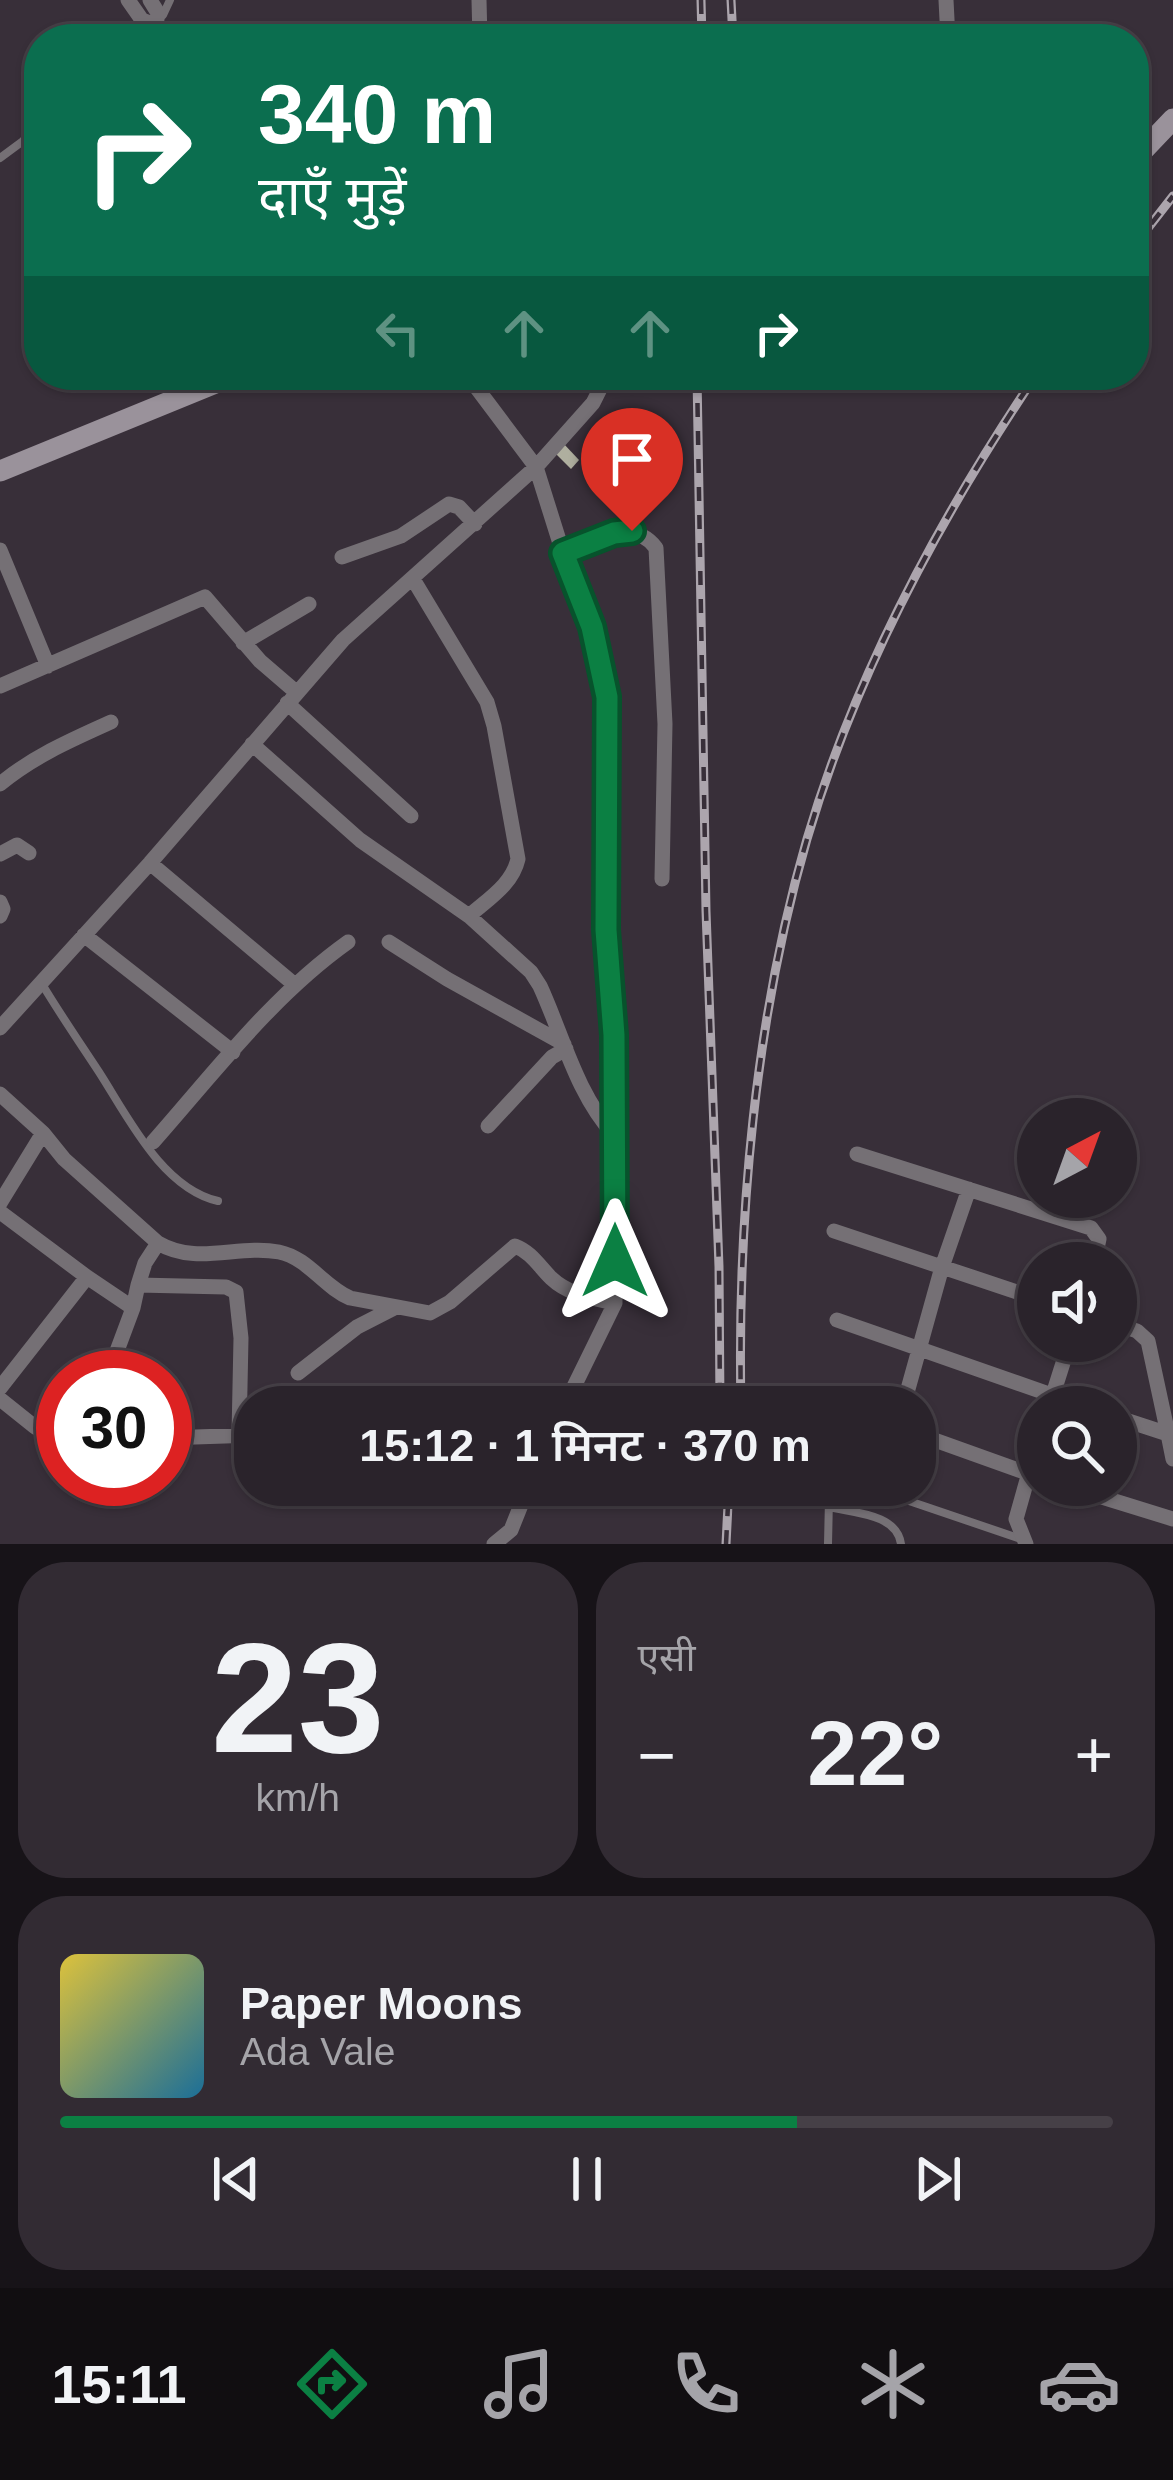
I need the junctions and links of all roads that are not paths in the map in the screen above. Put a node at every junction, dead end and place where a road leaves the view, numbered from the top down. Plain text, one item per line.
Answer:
1 (128, 0) edge
2 (148, 24) edge
3 (1173, 119) edge
4 (24, 140) edge
5 (1149, 144) edge
6 (0, 158) edge
7 (199, 390) edge
8 (478, 390) edge
9 (600, 390) edge
10 (536, 466) junction
11 (0, 471) edge
12 (475, 524) junction
13 (0, 550) edge
14 (563, 553) junction
15 (342, 557) dead end
16 (413, 579) junction
17 (309, 604) dead end
18 (243, 643) junction
19 (48, 666) junction
20 (0, 686) edge
21 (291, 697) junction
22 (111, 722) dead end
23 (252, 744) junction
24 (0, 784) edge
25 (411, 816) dead end
26 (29, 853) dead end
27 (0, 854) edge
28 (151, 863) junction
29 (662, 879) dead end
30 (0, 902) edge
31 (0, 916) edge
32 (469, 916) junction
33 (84, 935) junction
34 (348, 942) dead end
35 (389, 942) dead end
36 (41, 983) junction
37 (296, 985) junction
38 (0, 1028) edge
39 (565, 1046) junction
40 (233, 1052) junction
41 (0, 1094) edge
42 (488, 1126) dead end
43 (43, 1133) junction
44 (614, 1135) junction
45 (153, 1142) dead end
46 (856, 1154) dead end
47 (969, 1190) junction
48 (218, 1201) dead end
49 (0, 1203) edge
50 (0, 1212) edge
51 (834, 1232) dead end
52 (1098, 1242) edge
53 (158, 1244) junction
54 (942, 1267) junction
55 (86, 1277) junction
56 (138, 1286) junction
57 (1017, 1292) edge
58 (615, 1303) junction
59 (396, 1307) junction
60 (134, 1308) junction
61 (836, 1321) dead end
62 (1137, 1331) edge
63 (920, 1348) junction
64 (118, 1350) edge
65 (298, 1373) dead end
66 (244, 1386) edge
67 (574, 1386) edge
68 (909, 1386) edge
69 (0, 1388) edge
70 (1017, 1388) edge
71 (0, 1399) edge
72 (1137, 1424) edge
73 (36, 1427) edge
74 (1168, 1434) junction
75 (234, 1435) edge
76 (192, 1437) edge
77 (936, 1441) edge
78 (1173, 1459) edge
79 (1017, 1473) edge
80 (521, 1506) edge
81 (922, 1506) edge
82 (1019, 1506) edge
83 (1129, 1506) edge
84 (829, 1507) joint
85 (1173, 1520) edge
86 (1024, 1542) edge
87 (494, 1544) edge
88 (828, 1544) edge
89 (901, 1544) edge

1 - 2 street
3 - 5 street
4 - 6 lane
7 - 11 street
8 - 10 street
9 - 10 street
10 - 12 street
10 - 14 street
12 - 15 street
12 - 16 street
13 - 19 street
14 - 29 street
14 - 44 street
16 - 21 street
16 - 32 street
17 - 18 street
18 - 19 street
18 - 21 street
19 - 20 street
21 - 23 street
21 - 25 street
22 - 24 street
23 - 28 street
23 - 32 street
26 - 27 street
28 - 33 street
28 - 37 street
30 - 31 street
32 - 39 street
33 - 36 street
33 - 40 street
34 - 37 street
35 - 39 street
36 - 38 street
36 - 48 lane
37 - 40 street
39 - 42 street
39 - 44 street
40 - 45 street
41 - 43 street
43 - 49 street
43 - 53 street
44 - 58 street
46 - 47 street
47 - 52 street
47 - 54 street
50 - 55 street
51 - 54 street
53 - 56 street
53 - 59 street
54 - 57 street
54 - 63 street
55 - 60 street
55 - 69 street
56 - 60 street
56 - 66 street
58 - 59 street
58 - 67 street
59 - 65 street
60 - 64 street
61 - 63 street
62 - 74 street
63 - 68 street
63 - 70 street
71 - 73 street
72 - 74 street
74 - 78 street
75 - 76 street
77 - 79 street
80 - 87 street
81 - 86 lane
82 - 86 street
83 - 85 street
84 - 88 lane
84 - 89 lane

